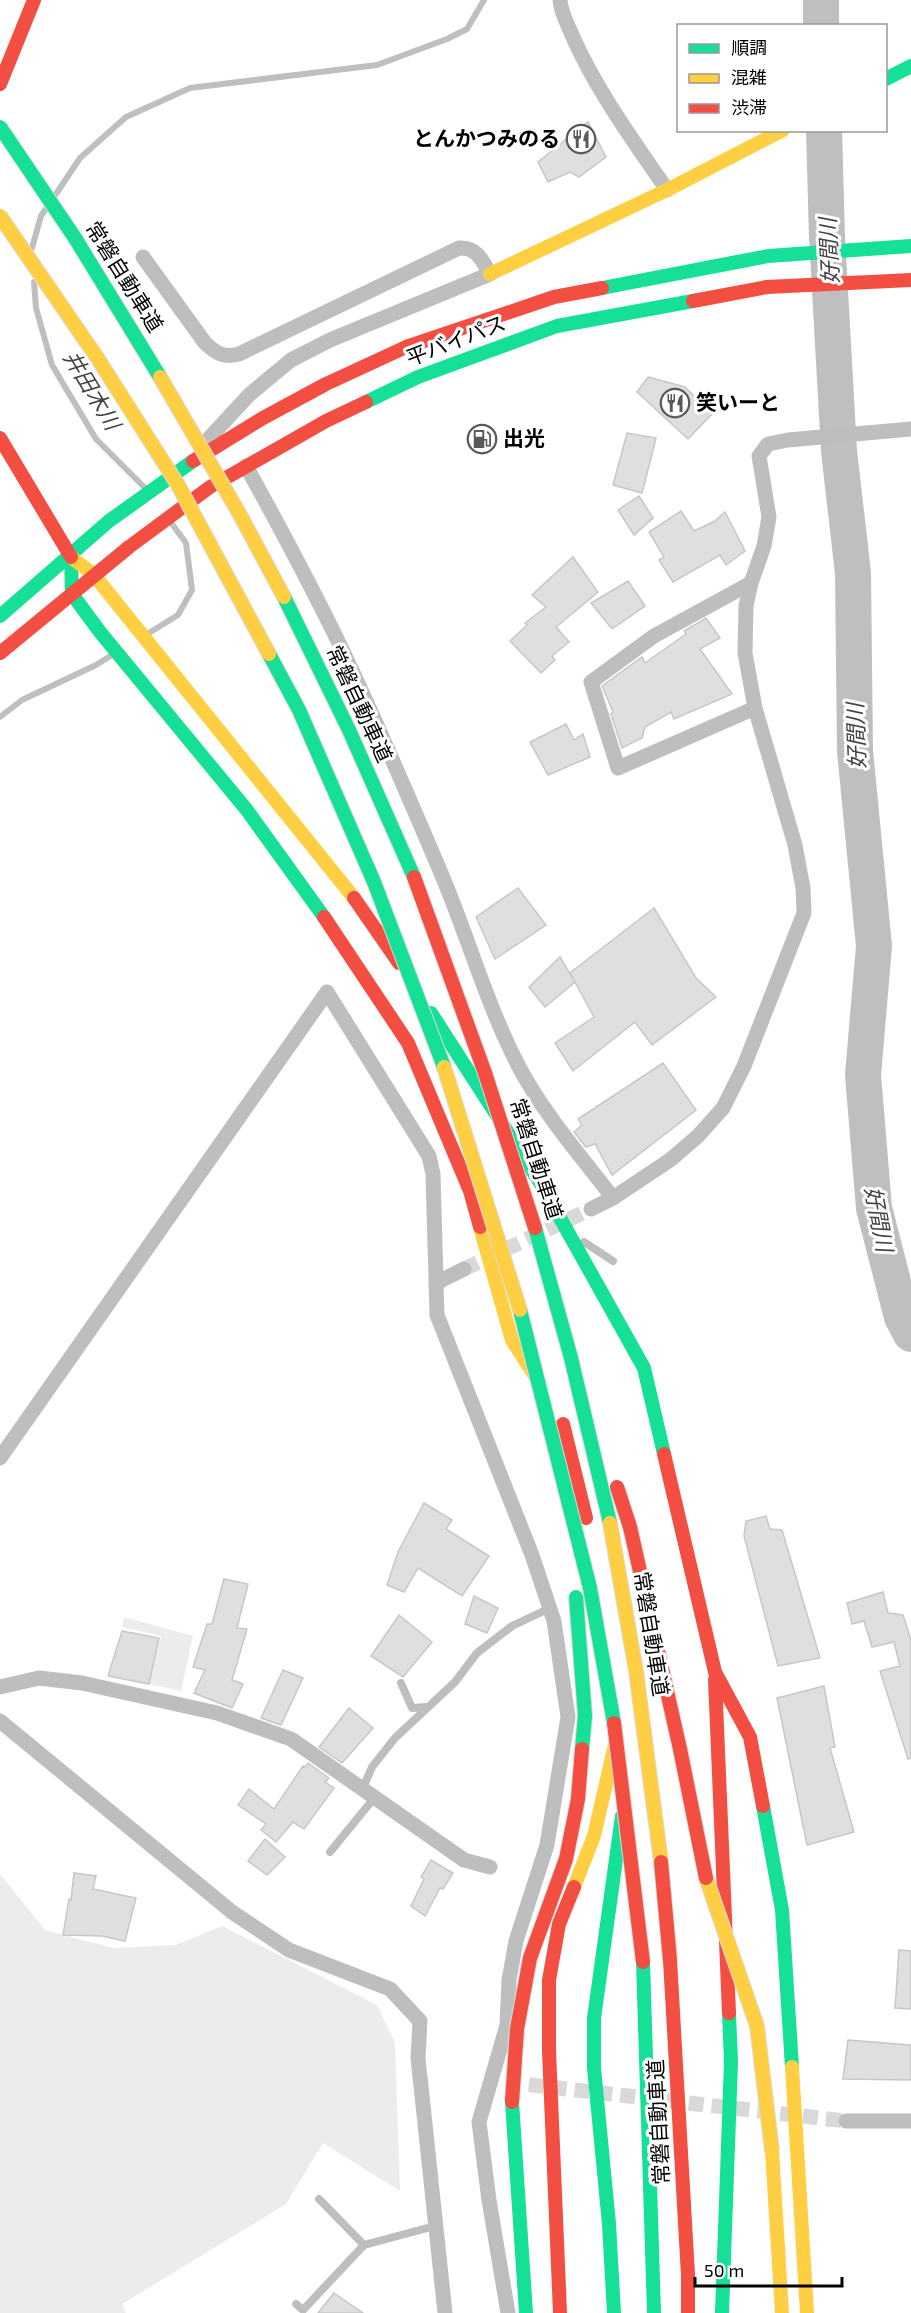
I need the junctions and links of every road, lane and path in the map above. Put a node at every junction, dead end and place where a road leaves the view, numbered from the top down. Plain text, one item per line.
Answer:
1 (34, 0) edge
2 (560, 0) edge
3 (911, 66) edge
4 (887, 78) edge
5 (0, 84) edge
6 (0, 127) edge
7 (779, 132) edge
8 (667, 190) junction
9 (0, 216) edge
10 (911, 246) edge
11 (143, 257) dead end
12 (490, 274) junction
13 (911, 280) edge
14 (911, 429) edge
15 (0, 438) edge
16 (246, 466) junction
17 (183, 467) junction
18 (71, 557) junction
19 (94, 575) junction
20 (751, 584) junction
21 (72, 594) junction
22 (0, 616) edge
23 (0, 653) edge
24 (755, 708) junction
25 (613, 1198) junction
26 (591, 1209) tunnel mouth
27 (568, 1231) junction
28 (613, 1261) dead end
29 (464, 1269) tunnel mouth
30 (436, 1283) junction
31 (555, 1294) junction
32 (552, 1436) junction
33 (0, 1458) edge
34 (550, 1608) junction
35 (715, 1672) junction
36 (401, 1683) dead end
37 (0, 1687) edge
38 (426, 1707) junction
39 (621, 1719) junction
40 (0, 1722) edge
41 (369, 1793) junction
42 (330, 1852) dead end
43 (490, 1867) dead end
44 (846, 2121) tunnel mouth
45 (911, 2121) edge
46 (319, 2199) dead end
47 (435, 2226) junction
48 (364, 2245) junction
49 (296, 2304) dead end
50 (445, 2313) edge
51 (508, 2313) edge
52 (526, 2313) edge
53 (560, 2313) edge
54 (614, 2313) edge
55 (654, 2313) edge
56 (688, 2313) edge
57 (722, 2313) edge
58 (782, 2313) edge
59 (807, 2313) edge

1 - 5 main road
2 - 8 street
3 - 4 main road
6 - 31 main road, 常磐自動車道, bridge
7 - 8 main road
8 - 12 main road
9 - 32 main road, 常磐自動車道, bridge
10 - 17 main road, 平バイパス
11 - 12 street
12 - 17 street
13 - 16 main road, 平バイパス
14 - 20 street
15 - 18 main road
16 - 19 main road, 平バイパス
16 - 25 street
17 - 18 main road, 平バイパス
18 - 19 main road
18 - 21 main road
18 - 22 main road, 平バイパス
19 - 21 main road, 平バイパス
19 - 27 main road
20 - 24 street
20 - 24 street
21 - 23 main road, 平バイパス
21 - 39 main road
24 - 25 street
25 - 26 street
27 - 28 lane
27 - 35 main road
29 - 30 street
30 - 33 street
30 - 34 street
31 - 56 main road, 常磐自動車道, bridge
31 - 58 main road, bridge
32 - 52 main road, bridge
32 - 55 main road, 常磐自動車道, bridge
34 - 38 lane
34 - 51 street
35 - 57 main road
35 - 59 main road
36 - 38 lane
37 - 41 street
38 - 41 lane
39 - 53 main road
39 - 54 main road
40 - 47 street
41 - 42 lane
41 - 43 street
44 - 45 street
46 - 48 lane
47 - 48 lane
47 - 50 street
48 - 49 lane

